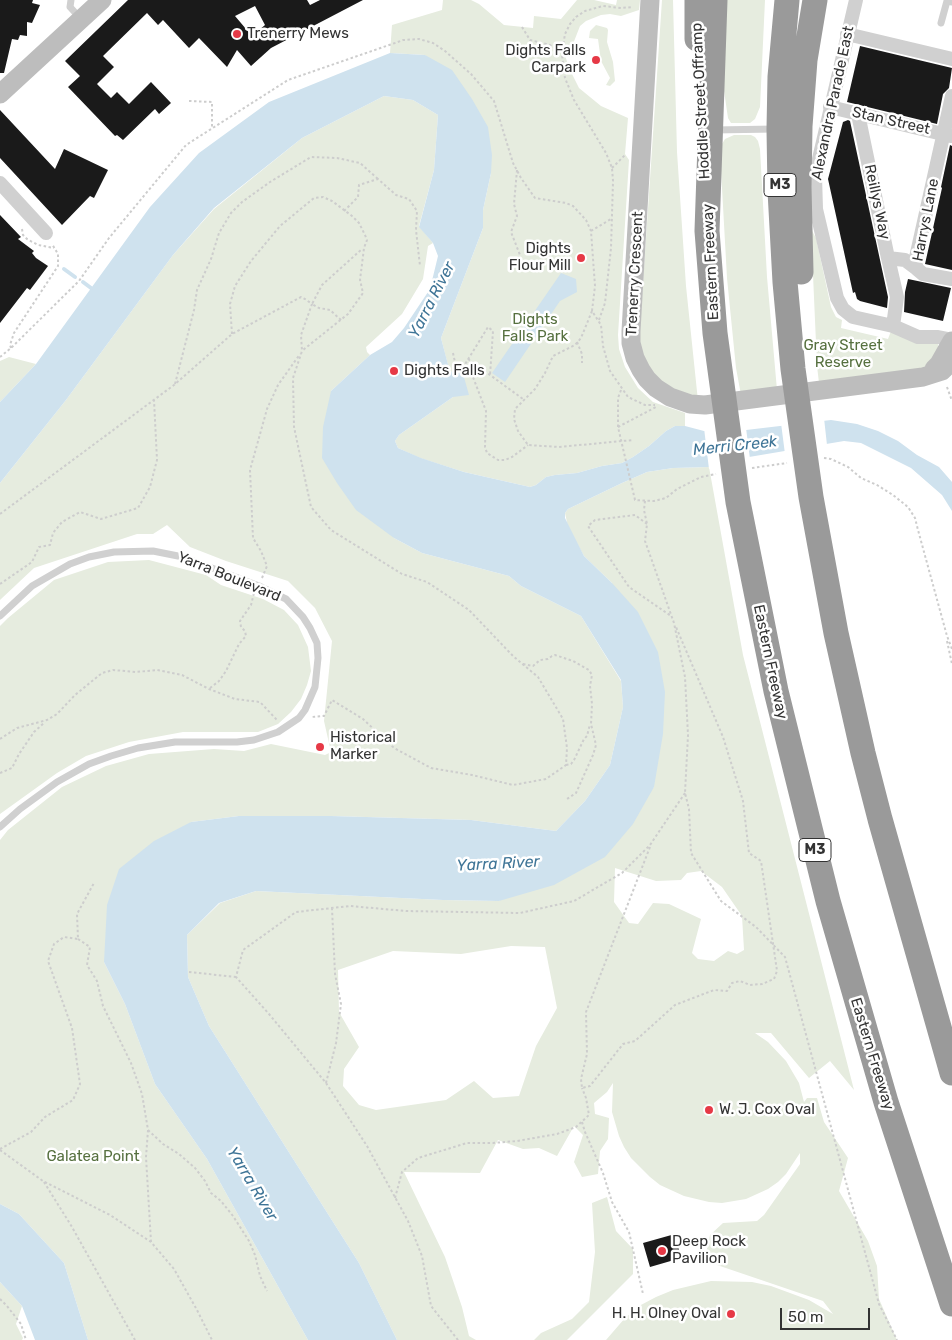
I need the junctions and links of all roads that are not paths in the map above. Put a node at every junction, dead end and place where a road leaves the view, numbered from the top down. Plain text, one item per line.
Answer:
1 (71, 0) edge
2 (102, 0) edge
3 (697, 0) edge
4 (715, 0) edge
5 (787, 0) edge
6 (815, 0) edge
7 (856, 0) edge
8 (650, 1) edge
9 (952, 2) edge
10 (81, 19) junction
11 (941, 23) dead end
12 (847, 34) junction
13 (952, 59) edge
14 (0, 94) edge
15 (952, 96) edge
16 (830, 107) junction
17 (858, 114) junction
18 (778, 129) junction
19 (711, 130) junction
20 (947, 135) edge
21 (0, 183) edge
22 (707, 231) junction
23 (46, 233) road end
24 (888, 258) junction
25 (917, 269) junction
26 (952, 279) edge
27 (893, 326) junction
28 (952, 340) edge
29 (952, 361) edge
30 (799, 369) junction
31 (923, 377) junction
32 (0, 616) edge
33 (0, 827) edge
34 (952, 1073) edge
35 (952, 1304) edge

1 - 10 lane
2 - 10 street
3 - 22 highway, Hoddle Street Offramp
4 - 19 highway, Eastern Freeway / M3
5 - 18 highway, M3
6 - 30 highway
7 - 12 street, Alexandra Parade East
8 - 31 street, Trenerry Crescent
9 - 11 lane
10 - 14 street
12 - 13 street
12 - 16 street, Alexandra Parade East
15 - 20 street, Harrys Lane
16 - 17 street, Stan Street
16 - 27 street, Alexandra Parade East
17 - 20 street, Stan Street
17 - 24 street, Reillys Way
18 - 19 lane
18 - 30 highway, M3
19 - 22 highway, Eastern Freeway / M3
20 - 25 street, Harrys Lane
21 - 23 street
22 - 35 highway, Eastern Freeway / M3
24 - 25 street, Reillys Way
24 - 27 street
25 - 26 street, Harrys Lane
27 - 28 street
28 - 31 street
29 - 31 street, Trenerry Crescent
30 - 34 highway, M3
32 - 33 lane, Yarra Boulevard

